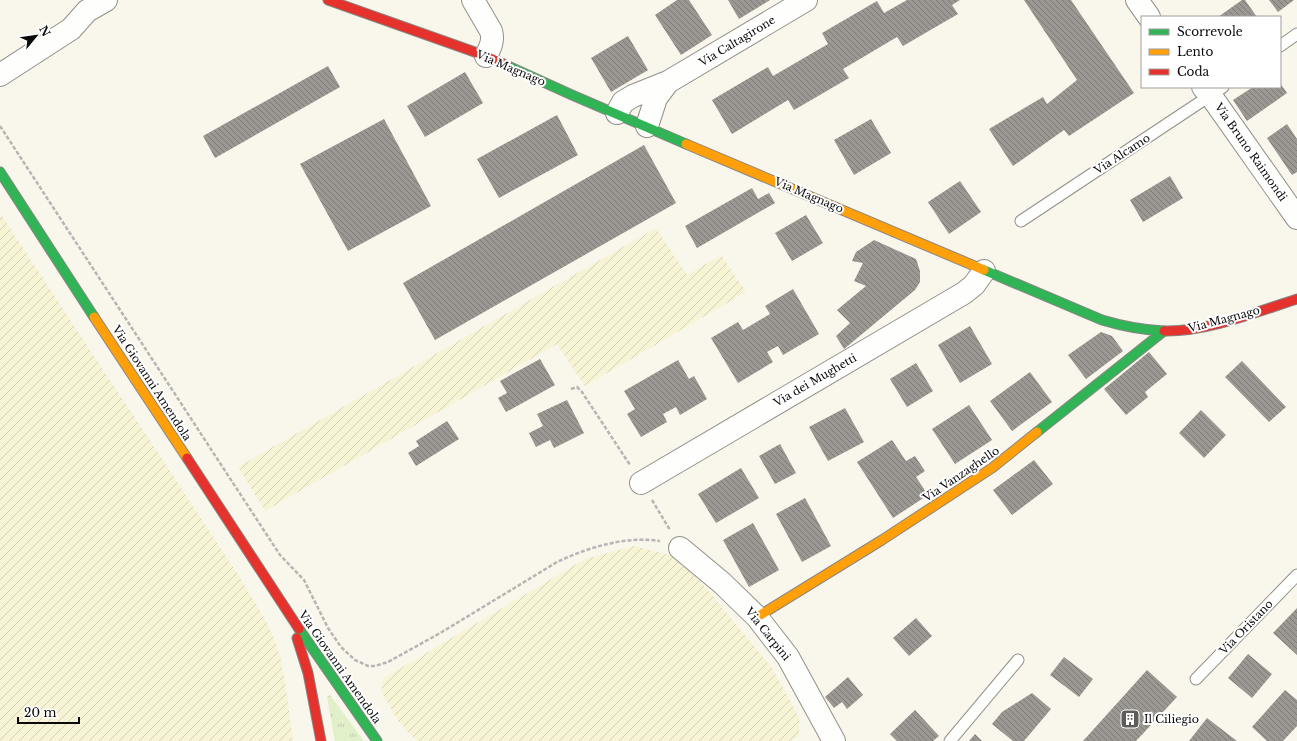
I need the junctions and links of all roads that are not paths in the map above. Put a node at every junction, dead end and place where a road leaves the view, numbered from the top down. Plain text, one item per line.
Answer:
1 (106, 0) edge
2 (328, 0) edge
3 (472, 0) edge
4 (806, 0) edge
5 (1137, 0) edge
6 (84, 6) edge
7 (1148, 16) edge
8 (1297, 34) edge
9 (1281, 45) edge
10 (486, 56) junction
11 (0, 75) edge
12 (668, 82) junction
13 (1212, 90) edge
14 (617, 113) junction
15 (647, 126) junction
16 (0, 172) edge
17 (1297, 218) edge
18 (1021, 221) dead end
19 (984, 271) junction
20 (1297, 300) edge
21 (1164, 331) junction
22 (641, 483) dead end
23 (680, 548) road end
24 (1297, 575) edge
25 (284, 608) junction
26 (757, 617) junction
27 (1018, 660) dead end
28 (1196, 679) dead end
29 (833, 740) edge
30 (321, 741) edge
31 (377, 741) edge
32 (950, 741) edge

1 - 6 street
2 - 10 street, Via Magnago
3 - 10 street
4 - 12 street, Via Caltagirone
5 - 7 street
6 - 11 street
8 - 9 lane
10 - 14 street, Via Magnago
12 - 14 street, Via Caltagirone
12 - 15 street, Via Caltagirone
13 - 17 street, Via Bruno Raimondi
13 - 18 lane, Via Alcamo
14 - 15 street, Via Magnago
15 - 19 street, Via Magnago
16 - 25 street, Via Giovanni Amendola
19 - 21 street, Via Magnago
19 - 22 street, Via dei Mughetti
20 - 21 street, Via Magnago
21 - 26 street, Via Vanzaghello
23 - 26 street, Via Carpini
24 - 28 lane, Via Oristano
25 - 30 street, Via Giovanni Amendola
25 - 31 street, Via Giovanni Amendola
26 - 29 street, Via Carpini
27 - 32 lane

